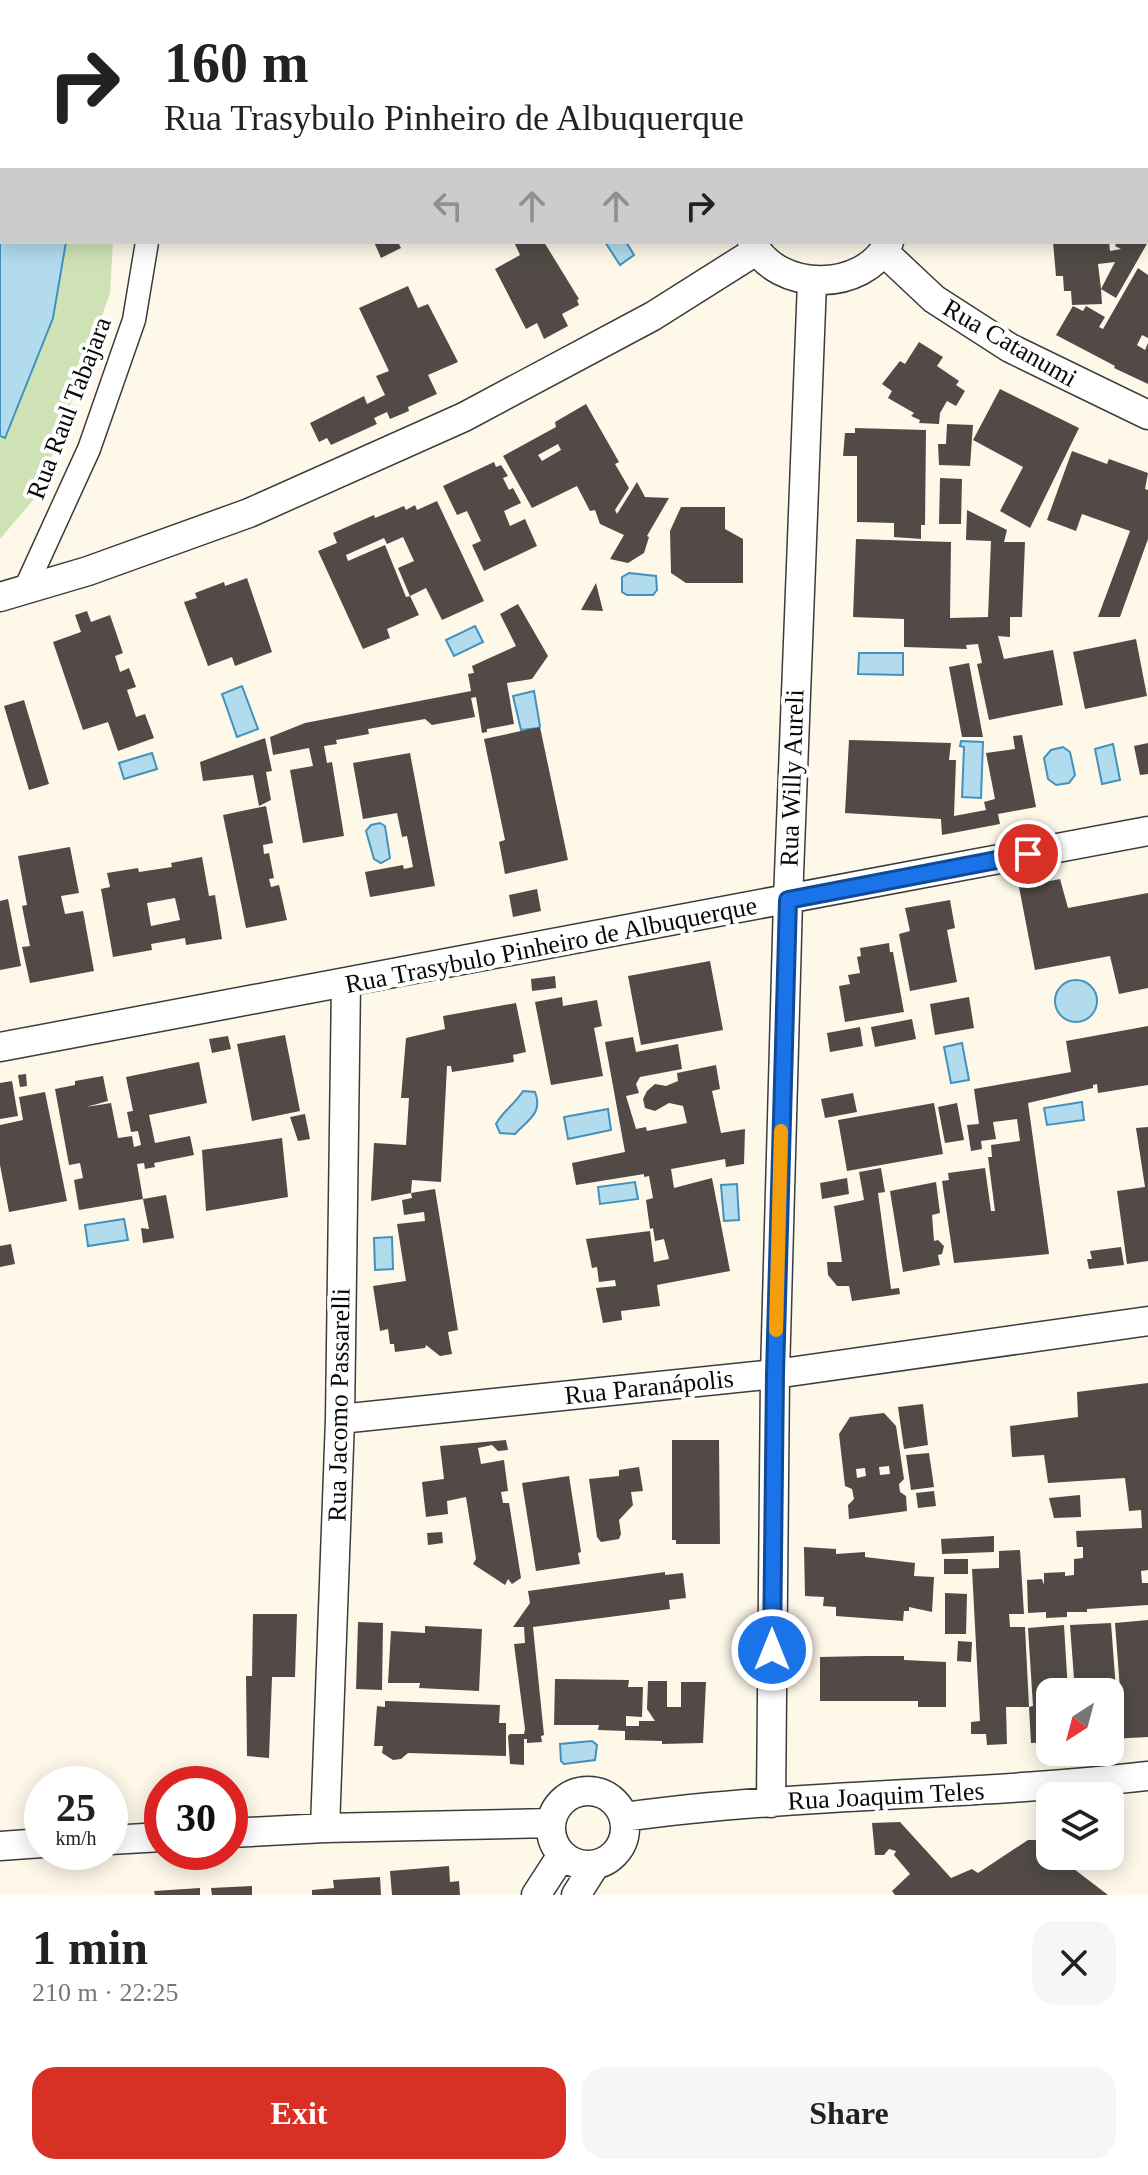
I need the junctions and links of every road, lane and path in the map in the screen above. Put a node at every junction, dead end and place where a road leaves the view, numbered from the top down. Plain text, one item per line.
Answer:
1 (147, 244) edge
2 (754, 247) edge
3 (887, 247) edge
4 (812, 282) junction
5 (1148, 415) edge
6 (12, 593) edge
7 (1148, 831) edge
8 (788, 900) junction
9 (346, 983) junction
10 (0, 1047) edge
11 (1148, 1321) edge
12 (775, 1374) junction
13 (340, 1419) junction
14 (1148, 1776) edge
15 (771, 1803) junction
16 (624, 1817) junction
17 (551, 1823) junction
18 (325, 1828) junction
19 (248, 1832) edge
20 (24, 1844) edge
21 (0, 1846) edge
22 (562, 1855) junction
23 (595, 1865) junction
24 (536, 1895) edge
25 (576, 1895) edge

1 - 6 street, Rua Raul Tabajara
2 - 4 street
2 - 6 street
3 - 4 street
3 - 5 street, Rua Catanumi
4 - 8 street, Rua Willy Aureli
7 - 8 street, Rua Trasybulo Pinheiro de Albuquerque
8 - 9 street, Rua Trasybulo Pinheiro de Albuquerque
8 - 12 street, Rua Willy Aureli
9 - 10 street, Rua Trasybulo Pinheiro de Albuquerque
9 - 13 street, Rua Jacomo Passarelli
11 - 12 street, Rua Paranápolis
12 - 13 street, Rua Paranápolis
12 - 15 street, Rua Willy Aureli
13 - 18 street, Rua Jacomo Passarelli
14 - 15 street, Rua Joaquim Teles
15 - 16 street, Rua Joaquim Teles
16 - 17 street
16 - 23 street
17 - 18 street
17 - 22 street
18 - 19 street
20 - 21 street
22 - 23 street
22 - 24 street
23 - 25 street

